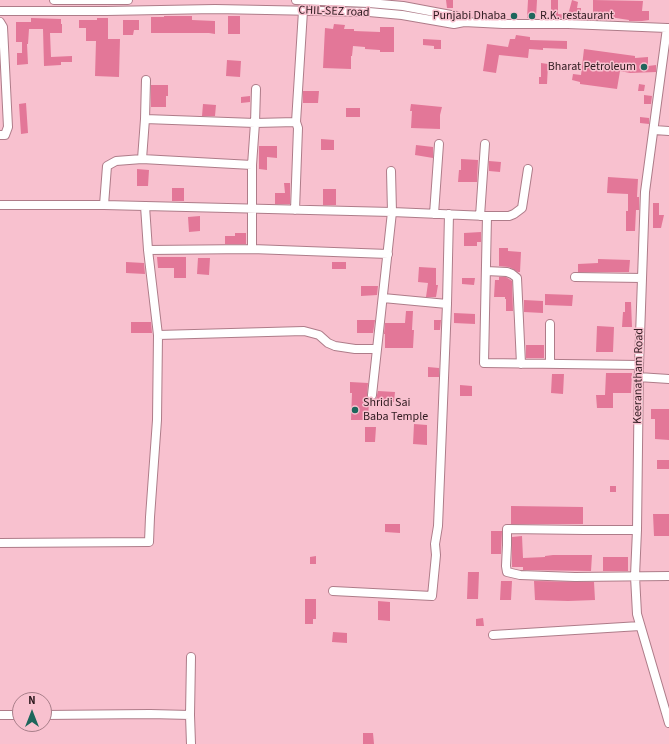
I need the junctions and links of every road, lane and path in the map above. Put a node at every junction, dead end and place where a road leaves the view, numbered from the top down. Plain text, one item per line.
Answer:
1 (54, 0) edge
2 (128, 0) edge
3 (296, 0) edge
4 (0, 11) edge
5 (303, 11) junction
6 (0, 22) edge
7 (464, 22) junction
8 (668, 28) edge
9 (3, 74) edge
10 (146, 80) dead end
11 (256, 89) dead end
12 (3, 91) edge
13 (145, 119) junction
14 (296, 122) junction
15 (255, 123) junction
16 (654, 130) junction
17 (669, 131) edge
18 (0, 136) edge
19 (439, 144) dead end
20 (485, 144) dead end
21 (142, 159) junction
22 (252, 165) junction
23 (528, 169) dead end
24 (391, 171) dead end
25 (0, 205) edge
26 (104, 205) junction
27 (145, 206) junction
28 (252, 208) junction
29 (295, 210) junction
30 (392, 212) junction
31 (434, 214) junction
32 (449, 214) junction
33 (484, 216) junction
34 (252, 249) junction
35 (148, 250) junction
36 (388, 254) junction
37 (486, 271) junction
38 (575, 277) dead end
39 (642, 278) junction
40 (383, 298) junction
41 (447, 304) junction
42 (550, 324) dead end
43 (158, 335) junction
44 (377, 349) junction
45 (521, 364) junction
46 (550, 364) junction
47 (639, 366) junction
48 (638, 377) junction
49 (669, 379) edge
50 (372, 395) dead end
51 (637, 530) junction
52 (0, 543) edge
53 (635, 576) junction
54 (669, 576) edge
55 (333, 591) dead end
56 (640, 626) junction
57 (493, 635) dead end
58 (191, 658) dead end
59 (0, 715) edge
60 (12, 715) edge
61 (52, 715) edge
62 (190, 715) junction
63 (669, 723) edge
64 (191, 744) edge

1 - 2 street
3 - 7 street, CHIL-SEZ road
4 - 5 street, CHIL-SEZ road
5 - 7 street, CHIL-SEZ road
5 - 14 street
6 - 9 street
7 - 8 street, CHIL-SEZ road
8 - 16 street, Keeranatham Road
9 - 12 street
10 - 13 street
11 - 15 street
12 - 18 street
13 - 15 street
13 - 21 street
14 - 15 street
14 - 29 street
15 - 22 street
16 - 17 street
16 - 39 street, Keeranatham Road
19 - 31 street
20 - 33 street
21 - 22 street
21 - 26 street
22 - 28 street
23 - 33 street
24 - 30 street
25 - 26 street
26 - 27 street
27 - 28 street
27 - 35 street
28 - 29 street
28 - 34 street
29 - 30 street
30 - 31 street
30 - 36 street
31 - 32 street
32 - 33 street
32 - 41 street
33 - 37 street
34 - 35 street
34 - 36 street
35 - 43 street
36 - 40 street
37 - 45 street
37 - 45 street
38 - 39 street
39 - 47 street, Keeranatham Road
40 - 41 street
40 - 44 street
41 - 55 street
42 - 46 street
43 - 44 street
43 - 52 street
44 - 50 street
45 - 46 street
46 - 47 street
47 - 48 street, Keeranatham Road
48 - 49 street
48 - 51 street, Keeranatham Road
51 - 53 street, Keeranatham Road
51 - 53 street
53 - 54 street
53 - 56 street, Keeranatham Road
56 - 57 street
56 - 63 street, Keeranatham Road
58 - 62 street
59 - 60 street
61 - 62 street
62 - 64 street

